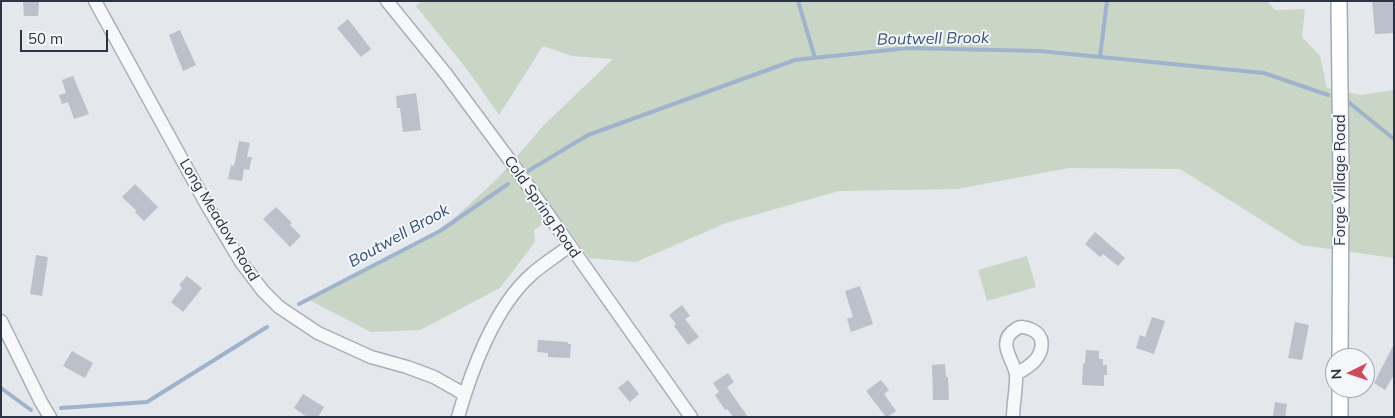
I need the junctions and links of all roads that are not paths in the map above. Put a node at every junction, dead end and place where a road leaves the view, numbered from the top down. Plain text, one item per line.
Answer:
1 (95, 1) edge
2 (387, 1) edge
3 (1339, 1) edge
4 (569, 246) junction
5 (1, 321) edge
6 (1340, 348) edge
7 (1016, 374) dead end
8 (464, 394) junction
9 (1340, 398) edge
10 (50, 417) edge
11 (458, 417) edge
12 (691, 417) edge
13 (1013, 417) edge
14 (1340, 417) edge

1 - 8 street, Long Meadow Road
2 - 4 street, Cold Spring Road
3 - 6 main road, Forge Village Road
4 - 8 street
4 - 12 street, Cold Spring Road
5 - 10 street
7 - 13 street
8 - 11 street
9 - 14 main road

